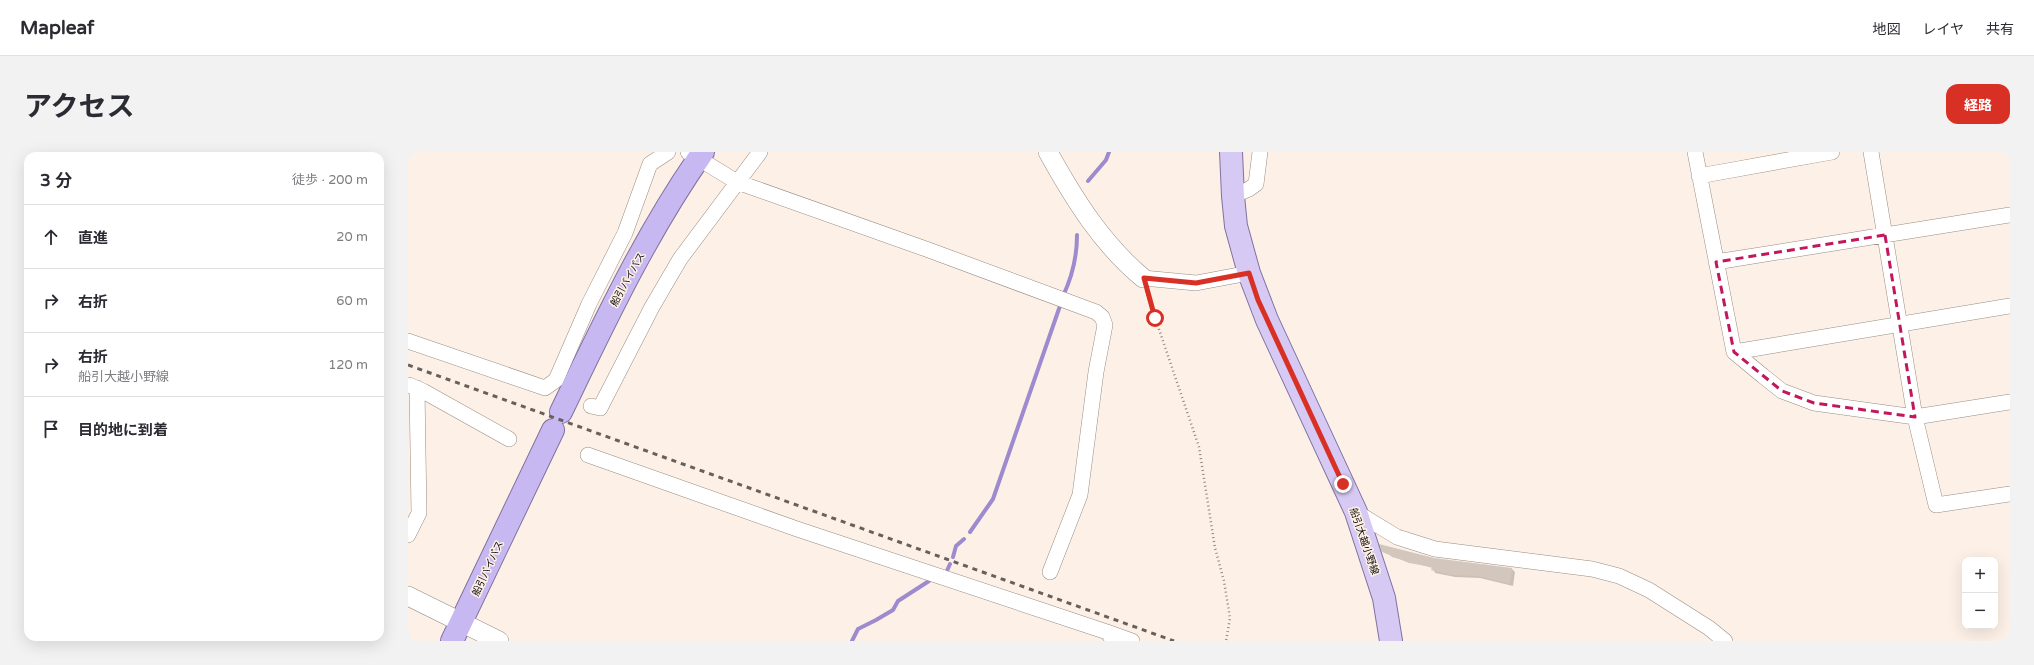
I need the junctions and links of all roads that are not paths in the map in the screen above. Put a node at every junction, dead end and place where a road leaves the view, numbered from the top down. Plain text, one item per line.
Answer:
1 (668, 152) edge
2 (760, 152) edge
3 (1048, 152) edge
4 (1231, 152) edge
5 (1260, 152) edge
6 (1695, 152) edge
7 (1832, 152) edge
8 (1871, 152) edge
9 (696, 154) edge
10 (1699, 176) junction
11 (737, 182) junction
12 (1233, 196) junction
13 (2010, 215) edge
14 (1885, 236) junction
15 (1716, 262) junction
16 (1249, 273) junction
17 (1144, 278) joint
18 (2010, 306) edge
19 (1899, 323) junction
20 (408, 341) edge
21 (1734, 352) junction
22 (412, 386) edge
23 (2010, 402) edge
24 (591, 406) dead end
25 (1915, 417) junction
26 (509, 439) dead end
27 (588, 455) dead end
28 (2010, 494) edge
29 (1356, 512) junction
30 (408, 535) edge
31 (1050, 572) dead end
32 (408, 596) edge
33 (457, 632) edge
34 (1111, 637) edge
35 (499, 641) edge
36 (1132, 641) edge
37 (1391, 641) edge
38 (1725, 641) edge

1 - 20 street
2 - 11 street
3 - 17 street
4 - 12 main road, 船引大越小野線
5 - 12 street
6 - 10 street
7 - 10 street
8 - 14 street
9 - 11 street
9 - 33 highway, 船引バイパス
10 - 15 street
11 - 24 street
11 - 31 street
12 - 16 main road, 船引大越小野線
13 - 14 street
14 - 15 street
14 - 19 street
15 - 21 street
16 - 17 street
16 - 29 main road, 船引大越小野線
18 - 19 street
19 - 21 street
19 - 25 street
21 - 25 street
22 - 26 street
22 - 30 street
23 - 25 street
25 - 28 street
27 - 34 street
29 - 37 main road, 船引大越小野線
29 - 38 street
32 - 33 street
33 - 35 street
34 - 36 street

